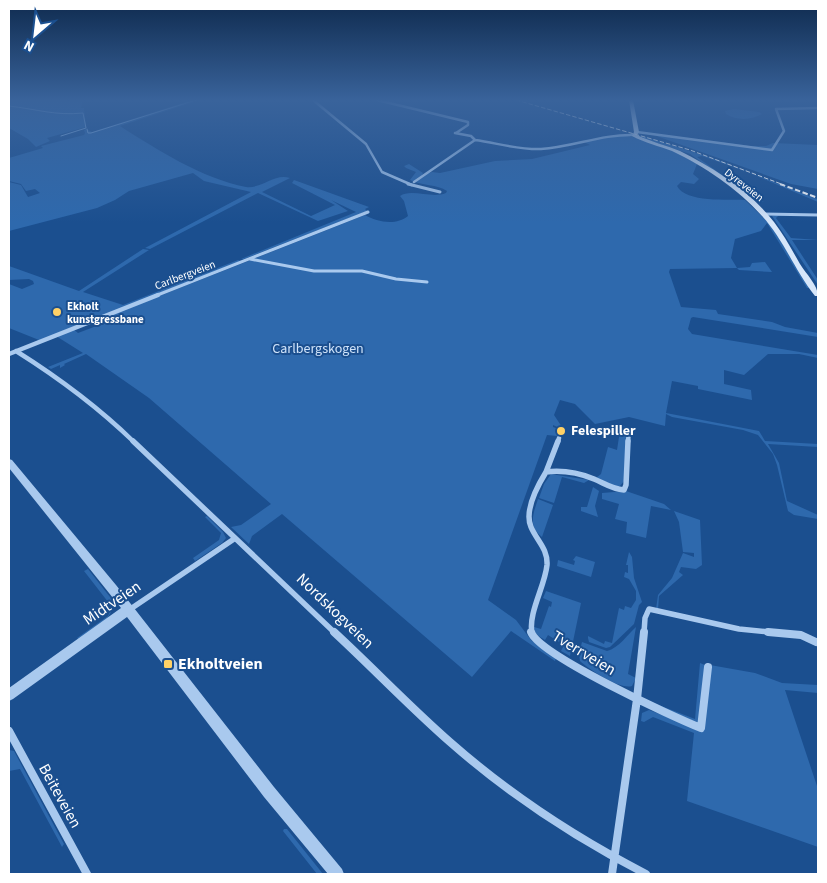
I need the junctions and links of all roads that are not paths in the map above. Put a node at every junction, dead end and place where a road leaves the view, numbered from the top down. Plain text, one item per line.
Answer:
1 (363, 141) edge
2 (473, 141) edge
3 (482, 141) edge
4 (576, 141) edge
5 (654, 141) edge
6 (702, 141) edge
7 (778, 141) edge
8 (414, 182) dead end
9 (440, 192) dead end
10 (368, 212) dead end
11 (764, 214) junction
12 (818, 215) edge
13 (249, 259) junction
14 (427, 282) dead end
15 (818, 294) edge
16 (16, 351) junction
17 (9, 354) edge
18 (629, 430) dead end
19 (559, 438) dead end
20 (9, 462) edge
21 (546, 472) junction
22 (234, 539) junction
23 (128, 610) junction
24 (817, 645) edge
25 (708, 667) dead end
26 (9, 695) edge
27 (637, 699) junction
28 (10, 734) edge
29 (614, 859) junction
30 (87, 874) edge
31 (337, 874) edge
32 (612, 874) edge
33 (646, 874) edge

1 - 9 street
2 - 8 street
3 - 4 street
5 - 11 main road, Dyreveien
6 - 7 street
10 - 13 street, Carlbergveien
11 - 12 street, Dyreveien
11 - 15 main road, Dyreveien
13 - 14 street
13 - 16 street, Carlbergveien
16 - 17 street, Carlbergveien
16 - 22 street, Nordskogveien
18 - 21 street
19 - 21 street
20 - 23 street
21 - 27 street, Tverrveien
22 - 23 street, Midtveien
22 - 29 street, Nordskogveien
23 - 26 street, Midtveien
23 - 31 street
24 - 27 street
25 - 27 street, Tverrveien
27 - 29 street
28 - 30 street, Beiteveien
29 - 32 street
29 - 33 street, Nordskogveien

